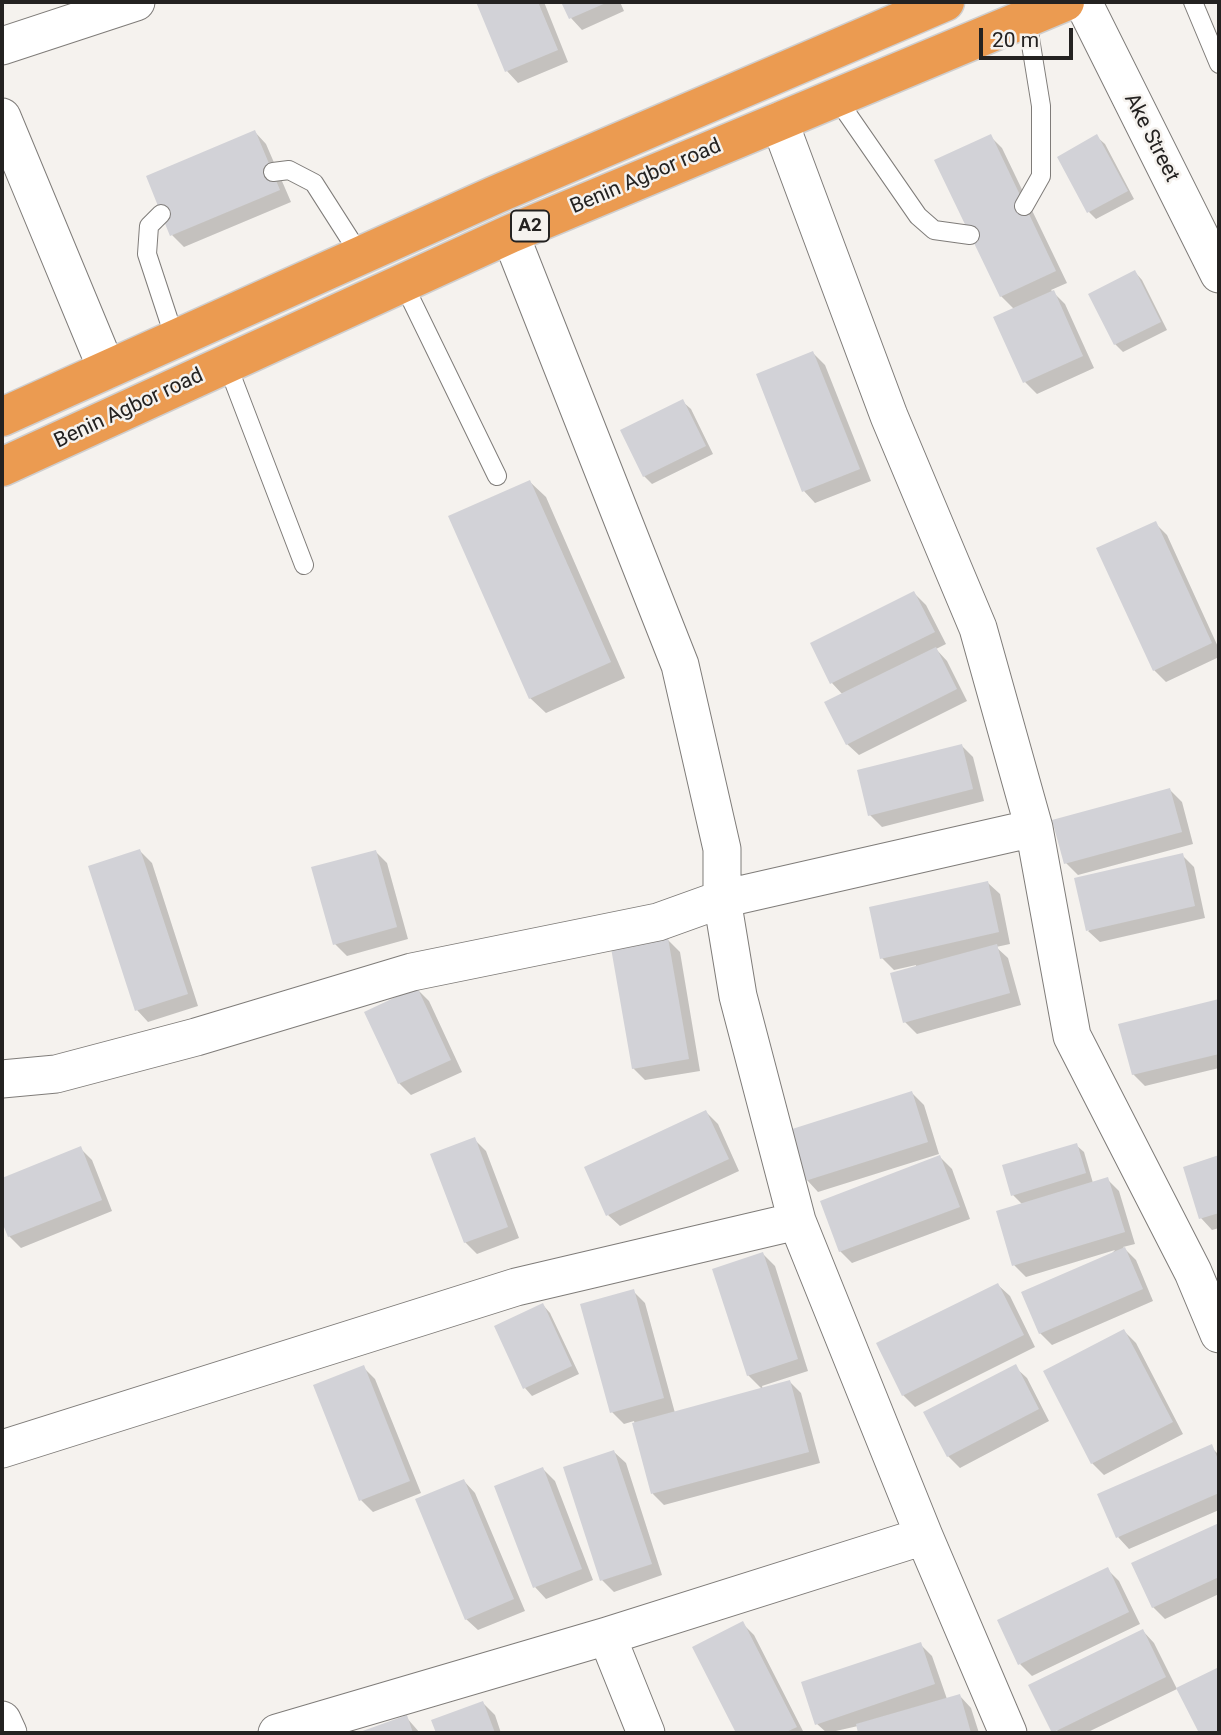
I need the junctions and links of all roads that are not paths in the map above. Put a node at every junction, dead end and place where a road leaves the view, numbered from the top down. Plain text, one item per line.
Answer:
1 (136, 2) edge
2 (945, 2) edge
3 (1065, 2) edge
4 (1083, 2) edge
5 (1193, 2) edge
6 (1027, 20) junction
7 (2, 46) edge
8 (1219, 64) edge
9 (837, 99) junction
10 (2, 117) edge
11 (779, 121) junction
12 (273, 172) dead end
13 (1024, 206) dead end
14 (161, 214) dead end
15 (510, 234) junction
16 (970, 235) dead end
17 (360, 254) junction
18 (1219, 274) edge
19 (403, 283) junction
20 (175, 339) junction
21 (227, 364) junction
22 (107, 370) junction
23 (2, 417) edge
24 (2, 467) edge
25 (497, 475) dead end
26 (304, 565) dead end
27 (1034, 828) junction
28 (722, 899) junction
29 (2, 1079) edge
30 (797, 1221) junction
31 (1206, 1269) edge
32 (1219, 1334) edge
33 (2, 1449) edge
34 (924, 1536) junction
35 (607, 1636) junction
36 (2, 1720) edge
37 (8, 1733) edge
38 (277, 1733) edge
39 (646, 1733) edge
40 (1008, 1733) edge

1 - 7 street
2 - 17 highway, Benin Agbor road / A2
3 - 6 highway, Benin Agbor road / A2
4 - 18 street, Ake Street
5 - 8 lane
6 - 9 highway, Benin Agbor road / A2
6 - 13 lane
9 - 11 highway, Benin Agbor road / A2
9 - 16 lane
10 - 22 street
11 - 15 highway, Benin Agbor road / A2
11 - 27 street
12 - 17 lane
14 - 20 lane
15 - 19 highway, Benin Agbor road / A2
15 - 28 street
17 - 20 highway, Benin Agbor road / A2
19 - 21 highway, Benin Agbor road / A2
19 - 25 lane
20 - 22 highway, Benin Agbor road / A2
21 - 24 highway, Benin Agbor road / A2
21 - 26 lane
22 - 23 highway, Benin Agbor road / A2
27 - 28 street
27 - 31 street
28 - 29 street
28 - 30 street
30 - 33 street
30 - 34 street
31 - 32 street
34 - 35 street
34 - 40 street
35 - 38 street
35 - 39 street
36 - 37 street

